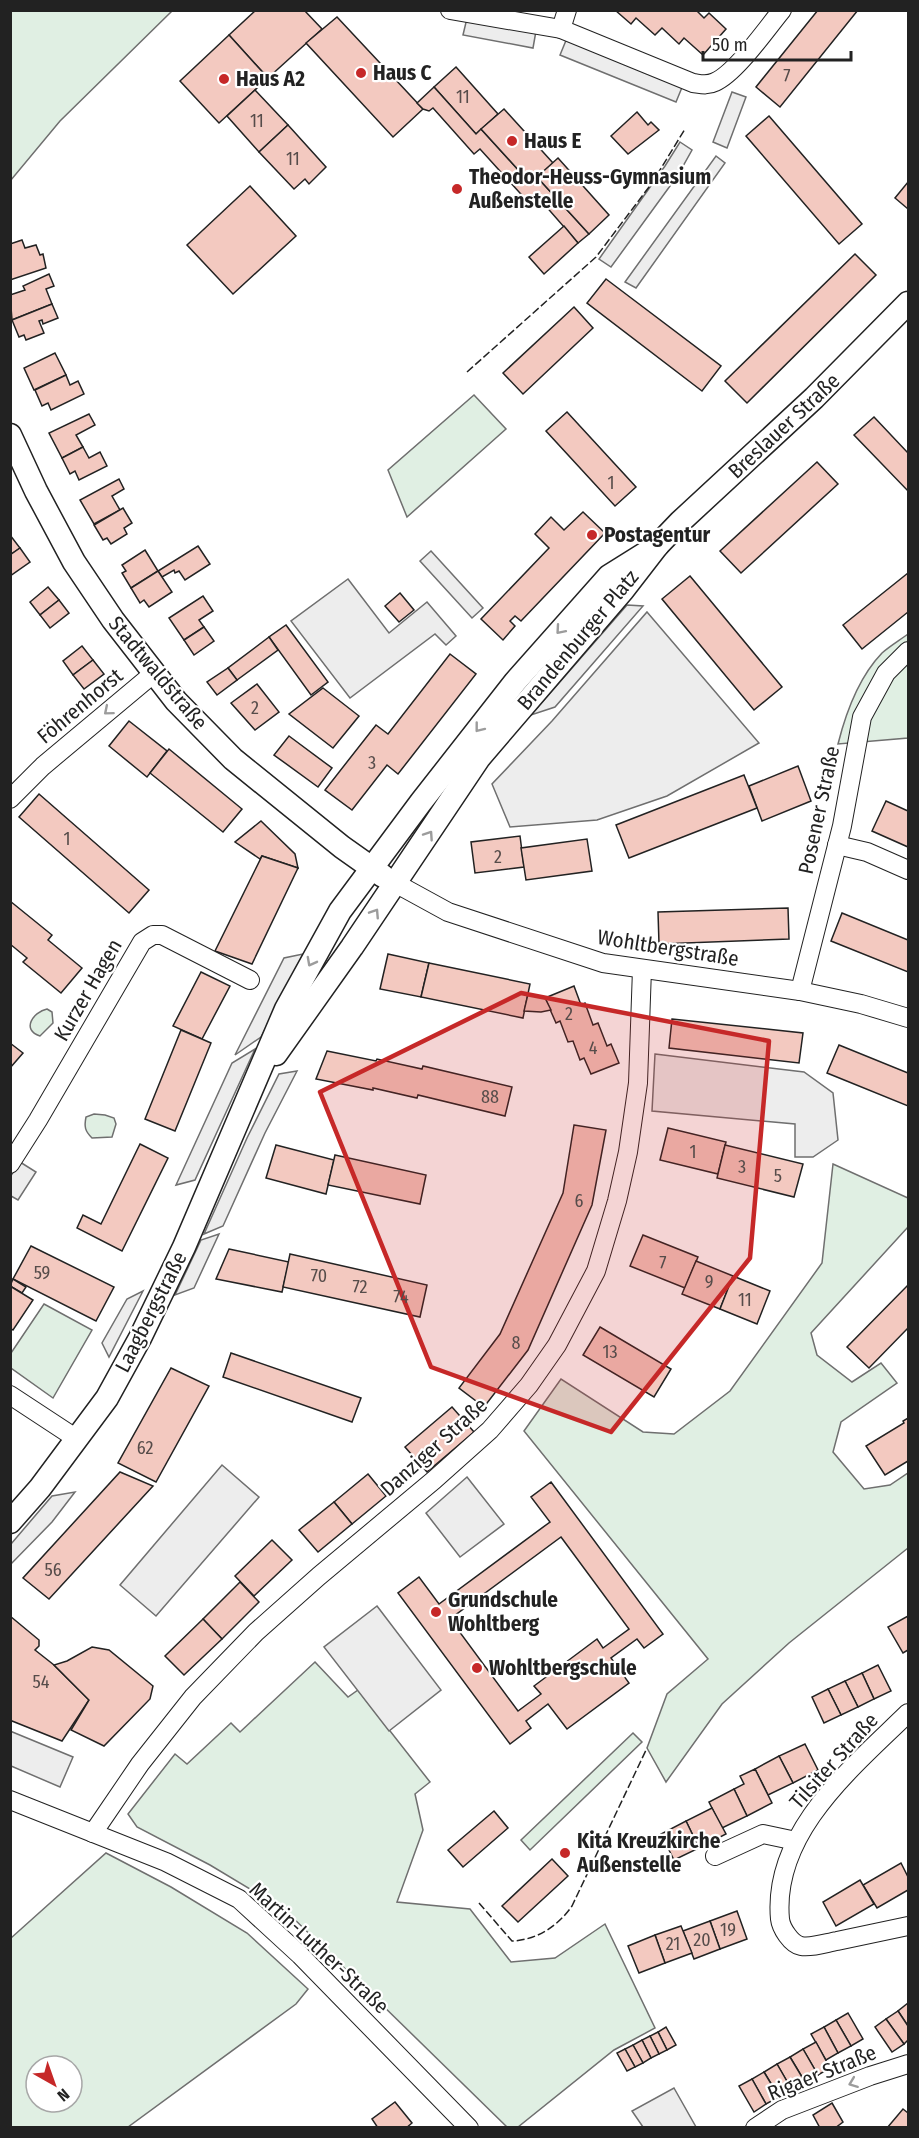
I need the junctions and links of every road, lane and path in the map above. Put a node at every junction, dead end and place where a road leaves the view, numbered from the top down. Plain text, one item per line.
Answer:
1 (450, 10) edge
2 (567, 10) edge
3 (782, 10) edge
4 (459, 11) edge
5 (561, 28) junction
6 (909, 303) edge
7 (10, 435) edge
8 (657, 546) junction
9 (909, 651) edge
10 (153, 674) junction
11 (10, 799) edge
12 (837, 845) junction
13 (371, 868) junction
14 (909, 870) edge
15 (395, 883) junction
16 (642, 969) junction
17 (250, 980) dead end
18 (800, 991) junction
19 (909, 1018) edge
20 (255, 1081) junction
21 (10, 1164) edge
22 (10, 1395) edge
23 (77, 1439) junction
24 (10, 1522) edge
25 (909, 1713) edge
26 (10, 1800) edge
27 (93, 1833) junction
28 (796, 1841) junction
29 (715, 1856) dead end
30 (909, 1926) edge
31 (909, 2064) edge
32 (468, 2127) edge
33 (755, 2127) edge

1 - 4 street
2 - 5 street
3 - 5 street
4 - 5 street
6 - 8 street, Breslauer Straße
7 - 10 street, Stadtwaldstraße
8 -> 13 street, Brandenburger Platz
15 -> 8 street, Brandenburger Platz
9 - 12 street, Posener Straße
10 -> 11 street, Föhrenhorst
10 - 13 street, Stadtwaldstraße
12 - 14 street
12 - 18 street, Posener Straße
13 - 15 street, Stadtwaldstraße
13 -> 20 street, Laagbergstraße
15 - 16 street, Wohltbergstraße
20 -> 15 street, Laagbergstraße
16 - 18 street, Wohltbergstraße
16 - 27 street, Danziger Straße
17 - 21 street, Kurzer Hagen
18 - 19 street, Wohltbergstraße
20 - 23 street, Laagbergstraße
22 - 23 street
23 - 24 street, Laagbergstraße
25 - 28 street, Tilsiter Straße
26 - 27 street, Martin-Luther-Straße
27 - 32 street, Martin-Luther-Straße
28 - 29 street, Tilsiter Straße
28 - 30 street, Tilsiter Straße
31 -> 33 street, Rigaer Straße

